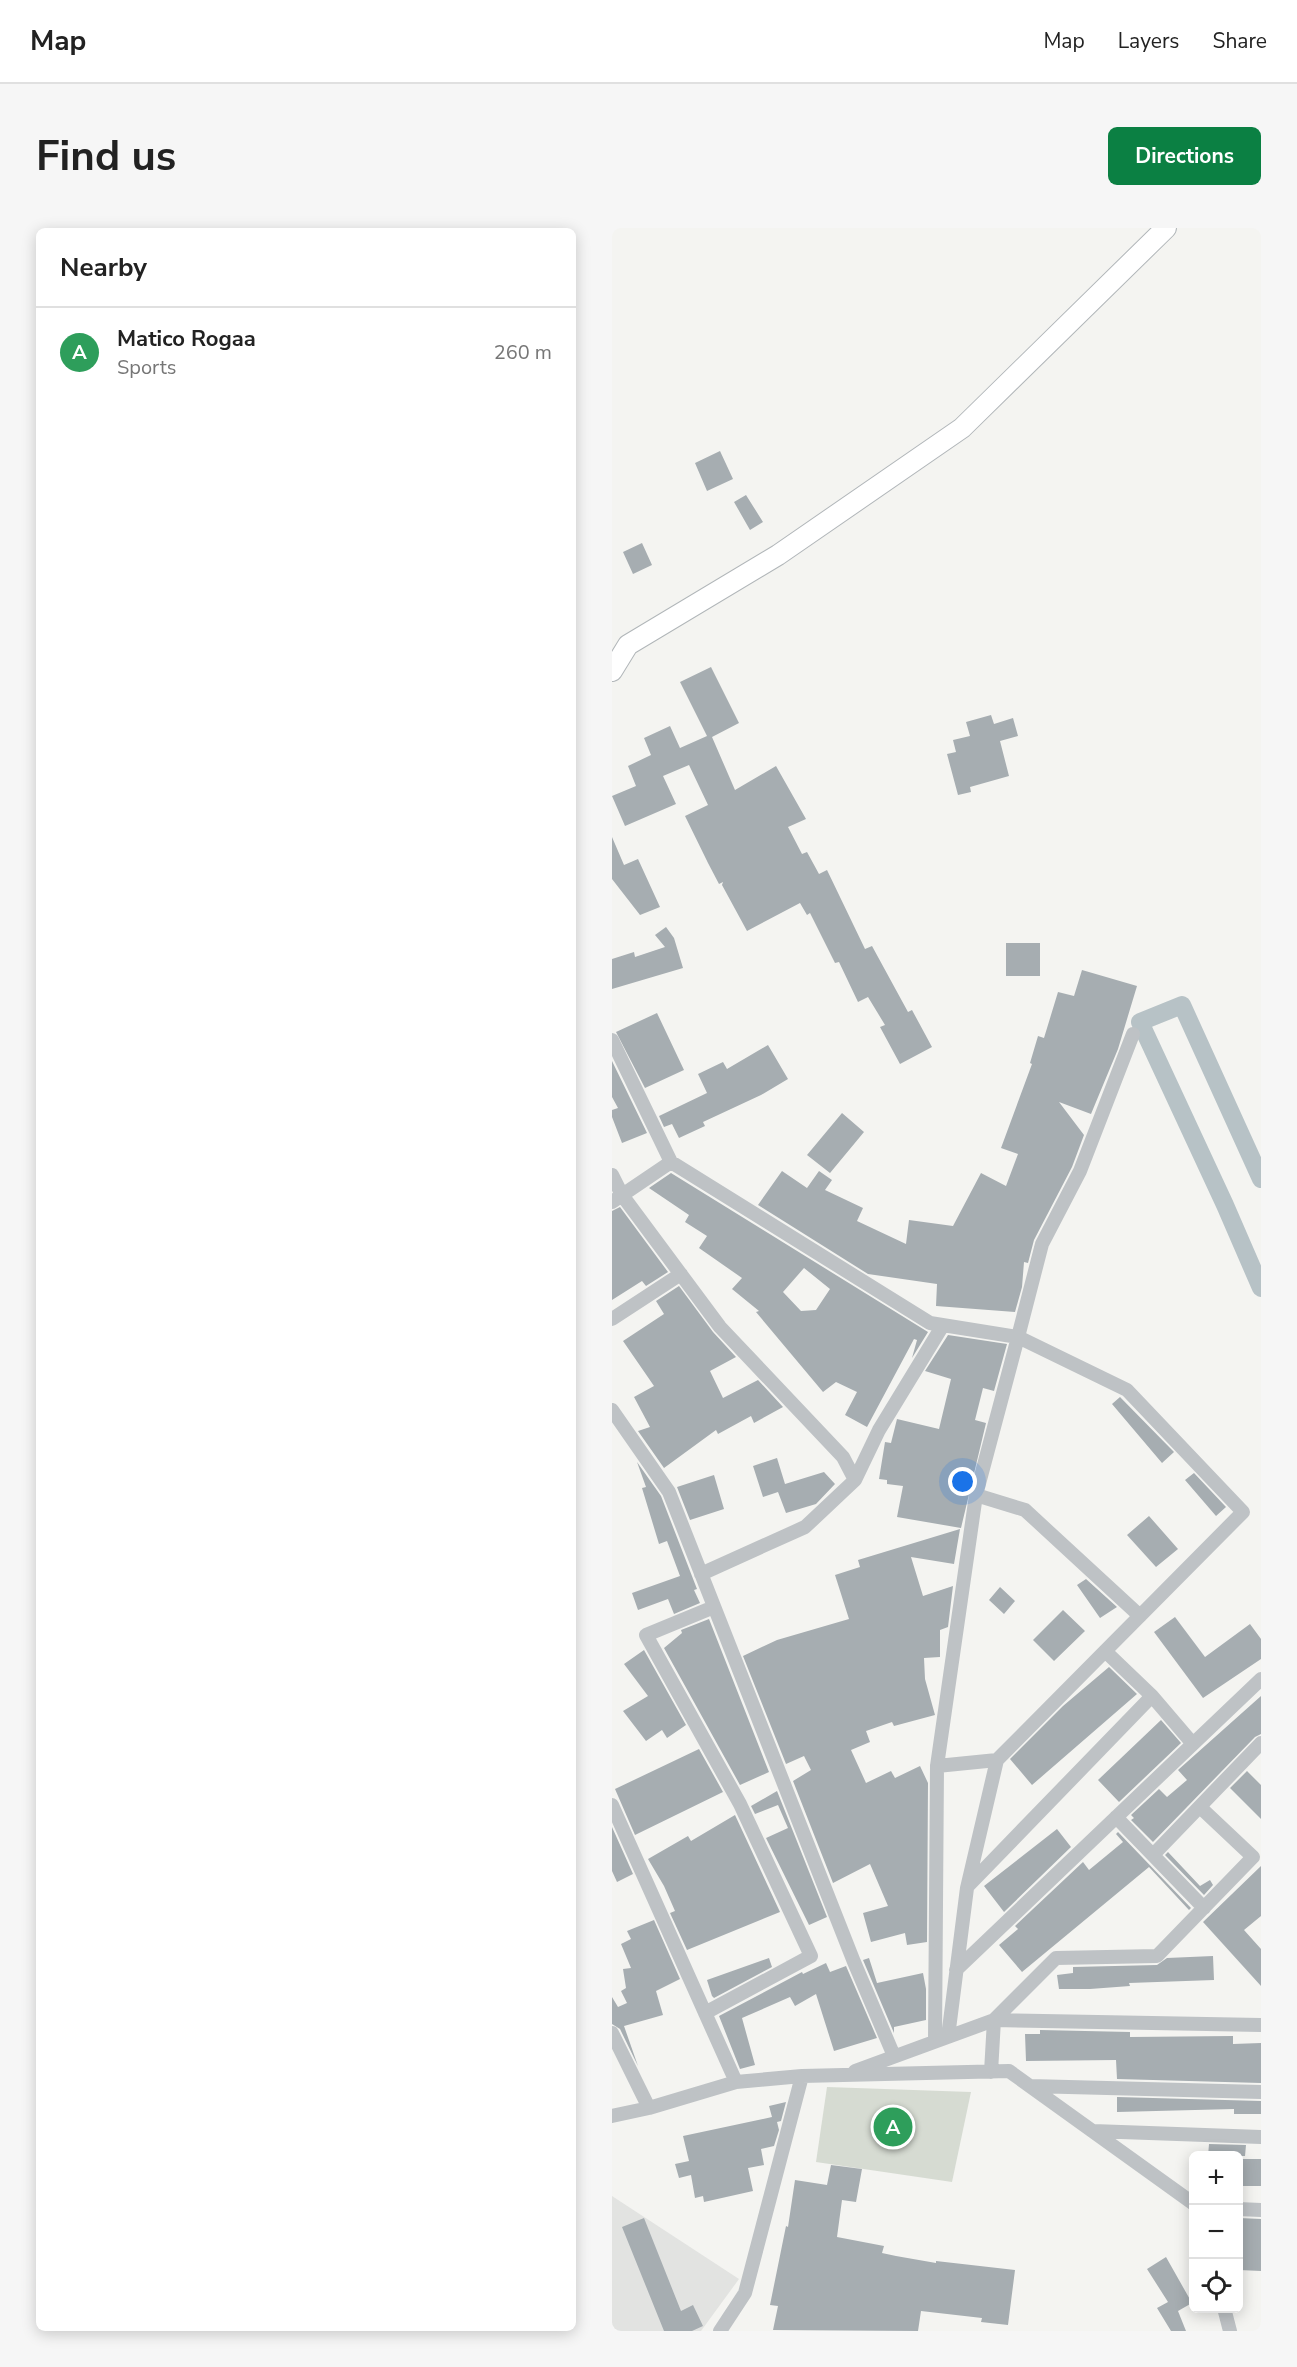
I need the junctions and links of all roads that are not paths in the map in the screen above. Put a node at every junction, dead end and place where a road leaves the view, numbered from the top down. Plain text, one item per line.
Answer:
1 (1166, 228) edge
2 (612, 671) edge
3 (1132, 1034) dead end
4 (612, 1040) edge
5 (671, 1162) junction
6 (612, 1175) edge
7 (617, 1198) edge
8 (681, 1274) junction
9 (612, 1319) edge
10 (943, 1325) junction
11 (1017, 1337) junction
12 (612, 1410) edge
13 (855, 1480) junction
14 (976, 1495) junction
15 (701, 1574) junction
16 (714, 1607) junction
17 (1140, 1616) junction
18 (1105, 1651) junction
19 (1260, 1681) edge
20 (1152, 1696) junction
21 (1261, 1743) edge
22 (1193, 1744) junction
23 (997, 1760) junction
24 (937, 1766) junction
25 (612, 1805) edge
26 (1201, 1808) junction
27 (1116, 1817) junction
28 (1153, 1856) junction
29 (967, 1888) junction
30 (1204, 1908) junction
31 (956, 1970) junction
32 (705, 2013) junction
33 (994, 2020) junction
34 (1261, 2025) edge
35 (612, 2033) edge
36 (941, 2039) junction
37 (894, 2056) junction
38 (991, 2072) junction
39 (844, 2075) junction
40 (802, 2076) junction
41 (735, 2082) junction
42 (1030, 2086) junction
43 (1261, 2092) edge
44 (650, 2108) junction
45 (612, 2116) edge
46 (1093, 2131) junction
47 (1261, 2137) edge
48 (1189, 2200) edge
49 (1243, 2209) edge
50 (1261, 2210) edge
51 (1225, 2313) edge
52 (720, 2331) edge
53 (1230, 2331) edge

1 - 2 street
3 - 11 street
4 - 5 street
5 - 7 street
5 - 10 street
6 - 7 street
7 - 8 street
8 - 9 street
8 - 13 street
10 - 11 street
10 - 13 street
11 - 14 street
11 - 17 street
12 - 15 street
13 - 15 street
14 - 17 street
14 - 24 street
15 - 16 street
16 - 32 street
16 - 37 street
17 - 18 street
18 - 20 street
18 - 23 street
19 - 22 street
20 - 22 street
20 - 29 street
21 - 26 street
22 - 27 street
23 - 24 street
23 - 29 street
24 - 36 street
25 - 32 street
26 - 28 street
26 - 30 street
27 - 28 street
27 - 31 street
28 - 30 street
29 - 31 street
30 - 33 street
31 - 36 street
32 - 41 street
33 - 34 street
33 - 36 street
33 - 38 street
35 - 44 street
36 - 37 street
37 - 39 street
38 - 39 street
38 - 42 street
39 - 40 street
40 - 41 street
40 - 52 street
41 - 44 street
42 - 43 street
42 - 46 street
44 - 45 street
46 - 47 street
46 - 48 street
49 - 50 street
51 - 53 street

